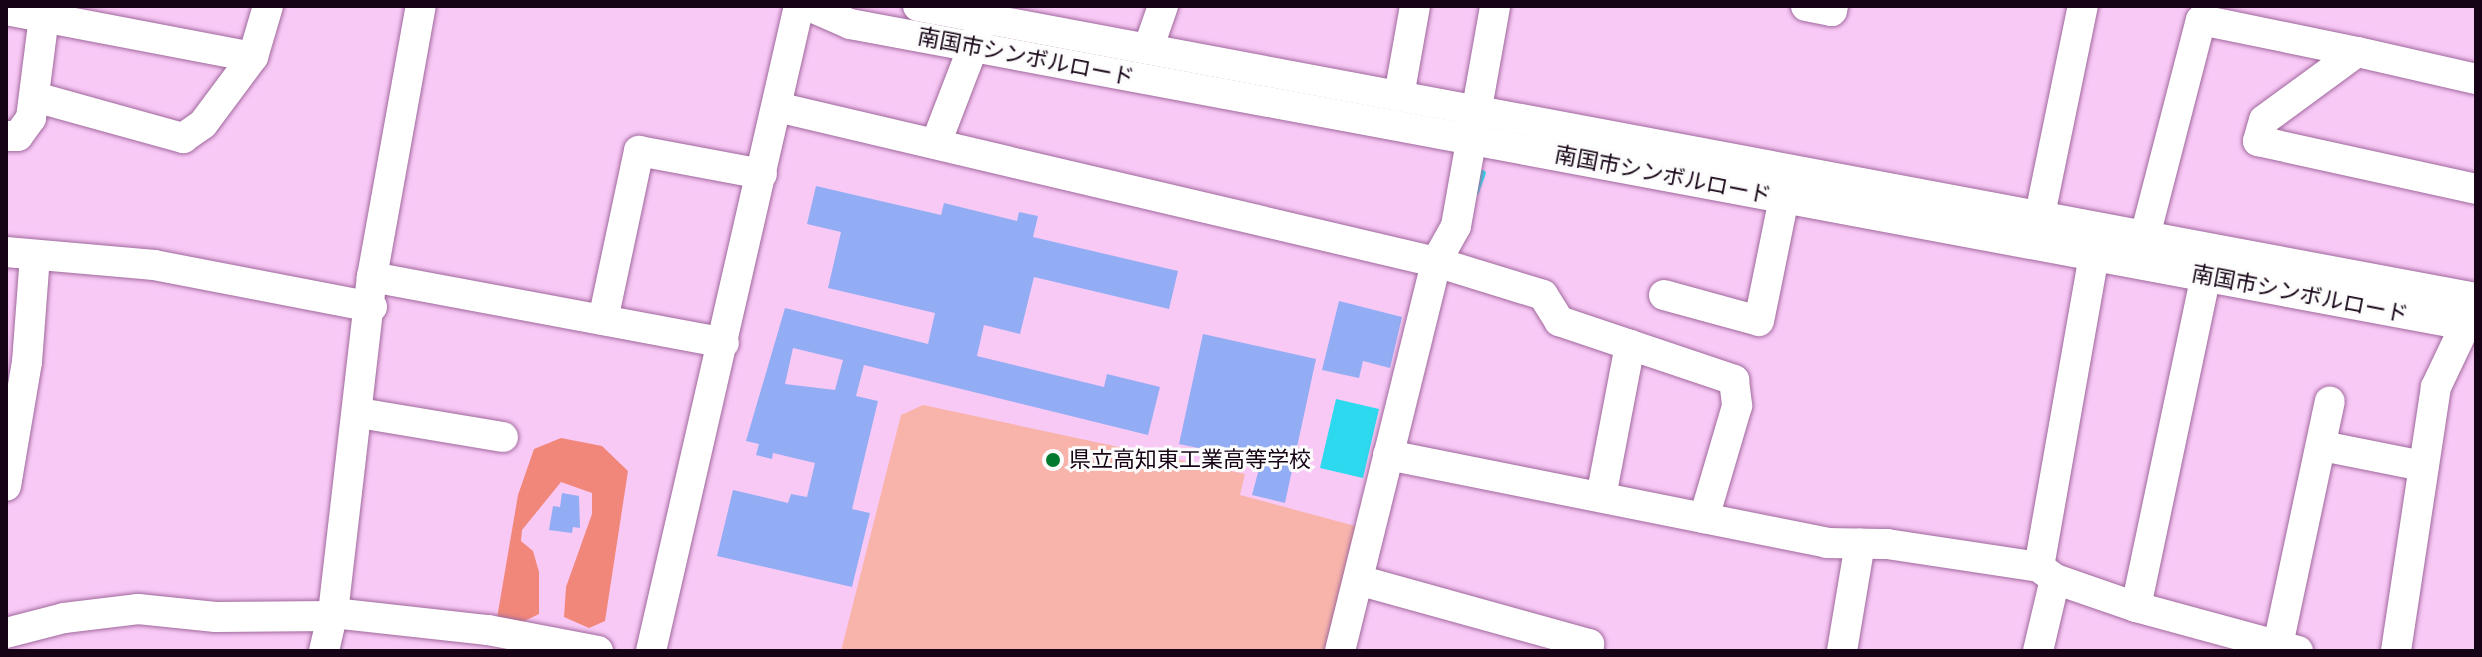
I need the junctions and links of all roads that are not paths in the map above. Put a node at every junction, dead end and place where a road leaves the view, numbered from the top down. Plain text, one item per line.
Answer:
1 (268, 6) edge
2 (421, 6) edge
3 (799, 6) edge
4 (809, 6) edge
5 (918, 6) edge
6 (1163, 6) edge
7 (1415, 6) edge
8 (1495, 6) edge
9 (1806, 6) edge
10 (1833, 6) edge
11 (2083, 6) edge
12 (6, 10) edge
13 (988, 12) edge
14 (44, 17) junction
15 (971, 46) junction
16 (1148, 49) junction
17 (2357, 52) junction
18 (253, 57) junction
19 (2476, 79) edge
20 (1399, 96) junction
21 (35, 97) junction
22 (777, 107) junction
23 (1476, 126) junction
24 (6, 136) edge
25 (936, 143) junction
26 (762, 174) junction
27 (2476, 189) edge
28 (1784, 198) junction
29 (2037, 230) junction
30 (2145, 236) junction
31 (21, 254) edge
32 (2094, 256) junction
33 (1436, 262) junction
34 (2206, 276) junction
35 (372, 277) junction
36 (1664, 295) dead end
37 (372, 307) junction
38 (2473, 313) edge
39 (603, 320) junction
40 (724, 343) junction
41 (1630, 345) junction
42 (2330, 401) dead end
43 (359, 413) junction
44 (503, 437) dead end
45 (2322, 446) junction
46 (1388, 455) junction
47 (2423, 466) junction
48 (6, 486) edge
49 (1601, 497) junction
50 (1704, 518) junction
51 (1860, 544) junction
52 (2047, 573) junction
53 (1358, 580) junction
54 (2136, 607) junction
55 (333, 615) junction
56 (6, 633) edge
57 (2218, 642) edge
58 (2288, 648) edge
59 (324, 651) edge
60 (598, 651) edge
61 (651, 651) edge
62 (1340, 651) edge
63 (1588, 651) edge
64 (1842, 651) edge
65 (2038, 651) edge
66 (2396, 651) edge

1 - 18 street
2 - 35 street
3 - 22 street
4 - 15 street, 南国市シンボルロード
5 - 13 street, 南国市シンボルロード
6 - 16 street
7 - 20 street
8 - 23 street
9 - 10 street
11 - 29 street
12 - 14 street
13 - 15 street
13 - 16 street, 南国市シンボルロード
14 - 18 street
14 - 21 street
15 - 23 street, 南国市シンボルロード
15 - 25 street
16 - 20 street, 南国市シンボルロード
17 - 19 street
17 - 27 street
17 - 30 street
18 - 21 street
20 - 23 street, 南国市シンボルロード
21 - 24 street
22 - 25 street
22 - 26 street
23 - 28 street, 南国市シンボルロード
23 - 29 street, 南国市シンボルロード
23 - 33 street
25 - 33 street
26 - 39 street
26 - 40 street
28 - 29 street, 南国市シンボルロード
28 - 36 street
29 - 30 street, 南国市シンボルロード
29 - 32 street, 南国市シンボルロード
30 - 38 street, 南国市シンボルロード
31 - 37 street
31 - 48 street
32 - 34 street, 南国市シンボルロード
32 - 52 street
33 - 41 street
33 - 46 street
34 - 38 street, 南国市シンボルロード
34 - 54 street
35 - 37 street
35 - 39 street
37 - 43 street
38 - 47 street
39 - 40 street
40 - 61 street
41 - 49 street
41 - 50 street
42 - 45 street
43 - 44 street
43 - 55 street
45 - 47 street
45 - 58 street
46 - 49 street
46 - 53 street
47 - 66 street
49 - 50 street
50 - 51 street
51 - 52 street
51 - 64 street
52 - 54 street
52 - 65 street
53 - 62 street
53 - 63 street
54 - 57 street
55 - 56 street
55 - 59 street
55 - 60 street
57 - 58 street

